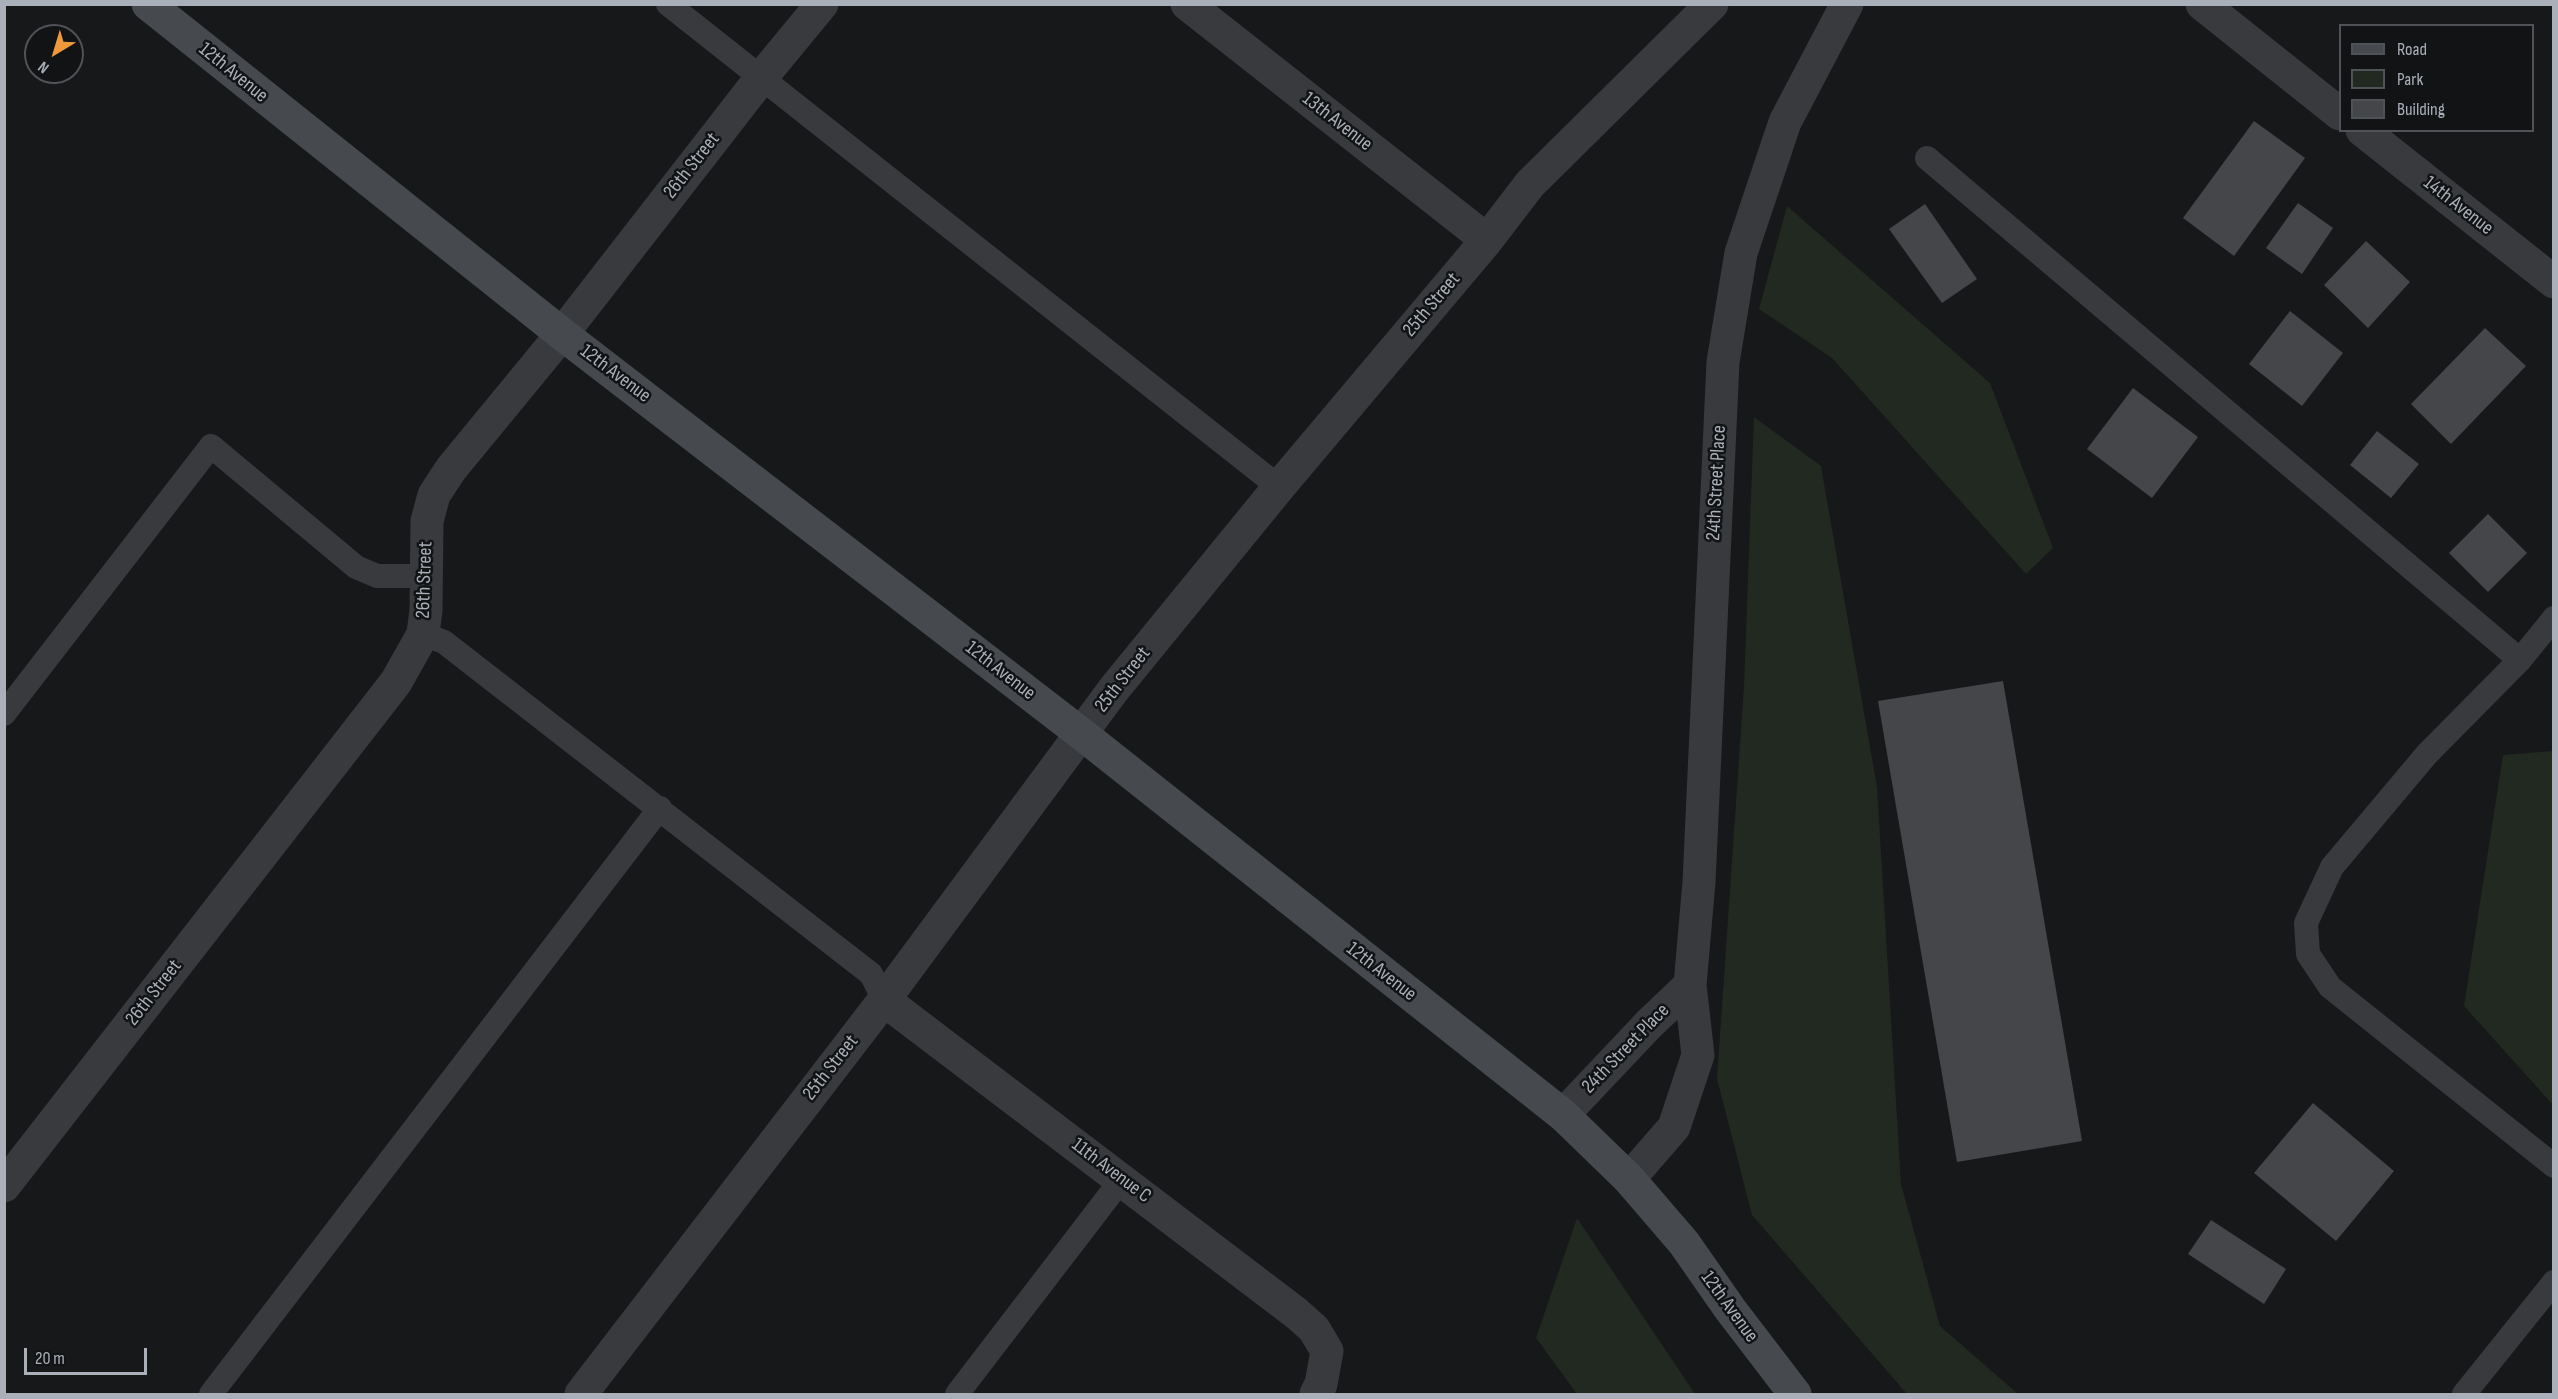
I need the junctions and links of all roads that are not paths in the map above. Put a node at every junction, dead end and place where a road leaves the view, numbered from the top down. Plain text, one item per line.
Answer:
1 (148, 4) edge
2 (668, 4) edge
3 (822, 4) edge
4 (1187, 4) edge
5 (1712, 4) edge
6 (1846, 4) edge
7 (2202, 4) edge
8 (761, 78) junction
9 (2339, 113) edge
10 (2365, 132) edge
11 (1927, 158) dead end
12 (1487, 240) junction
13 (2553, 282) edge
14 (562, 334) junction
15 (1279, 487) junction
16 (426, 576) junction
17 (2553, 618) edge
18 (423, 634) junction
19 (2520, 660) junction
20 (4, 714) edge
21 (1083, 735) junction
22 (660, 808) junction
23 (1690, 985) junction
24 (884, 1000) junction
25 (1563, 1115) junction
26 (2553, 1166) edge
27 (1122, 1179) junction
28 (1629, 1179) junction
29 (4, 1186) edge
30 (2553, 1282) edge
31 (211, 1395) edge
32 (581, 1395) edge
33 (957, 1395) edge
34 (1316, 1395) edge
35 (1795, 1395) edge
36 (2464, 1395) edge

1 - 14 street, 12th Avenue
2 - 8 lane
3 - 8 street, 26th Street
4 - 12 street, 13th Avenue
5 - 12 street, 25th Street
6 - 23 street, 24th Street Place
7 - 9 street
8 - 14 street, 26th Street
8 - 15 lane
10 - 13 street, 14th Avenue
11 - 19 lane
12 - 15 street, 25th Street
14 - 16 street, 26th Street
14 - 21 street, 12th Avenue
15 - 21 street, 25th Street
16 - 18 street, 26th Street
16 - 20 lane
17 - 19 lane
18 - 22 lane
18 - 29 street, 26th Street
19 - 26 lane
21 - 24 street, 25th Street
21 - 25 street, 12th Avenue
22 - 24 lane
22 - 31 lane
23 - 25 street, 24th Street Place
23 - 28 street, 24th Street Place
24 - 27 street, 11th Avenue C
24 - 32 street, 25th Street
25 - 28 street, 12th Avenue
27 - 33 lane
27 - 34 street, 11th Avenue C
28 - 35 street, 12th Avenue
30 - 36 lane

